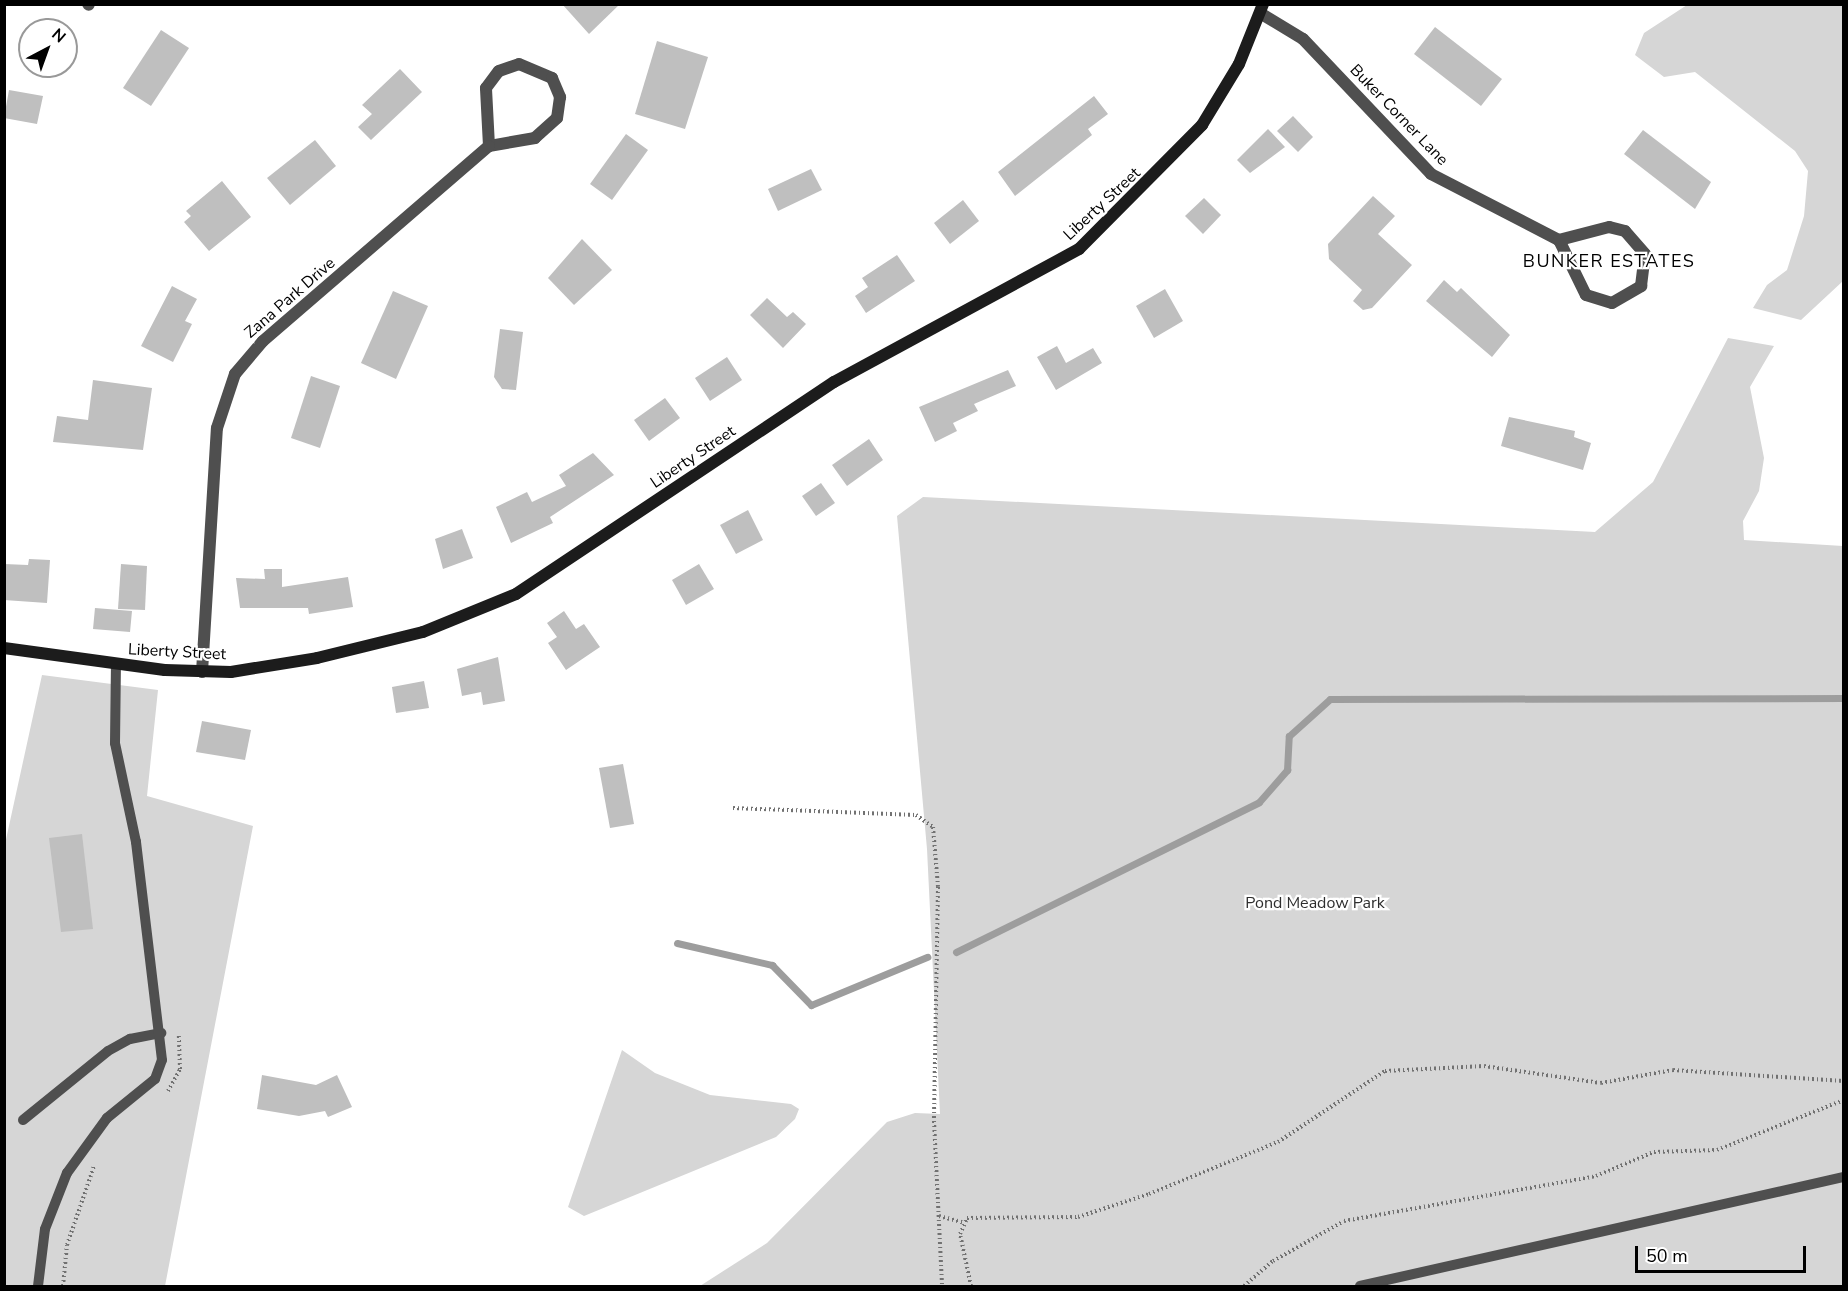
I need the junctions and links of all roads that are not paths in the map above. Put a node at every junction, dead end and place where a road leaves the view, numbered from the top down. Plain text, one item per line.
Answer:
1 (1261, 9) edge
2 (489, 146) junction
3 (1559, 240) junction
4 (4, 648) edge
5 (116, 664) junction
6 (202, 672) junction
7 (161, 1033) junction
8 (23, 1120) dead end
9 (1844, 1177) edge
10 (38, 1287) edge
11 (1360, 1287) edge

1 - 3 street, Buker Corner Lane
1 - 6 main road, Liberty Street
2 - 2 street
2 - 6 street, Zana Park Drive
3 - 3 street
4 - 5 main road, Liberty Street
5 - 6 main road, Liberty Street
5 - 7 lane
7 - 8 lane
7 - 10 lane
9 - 11 lane

